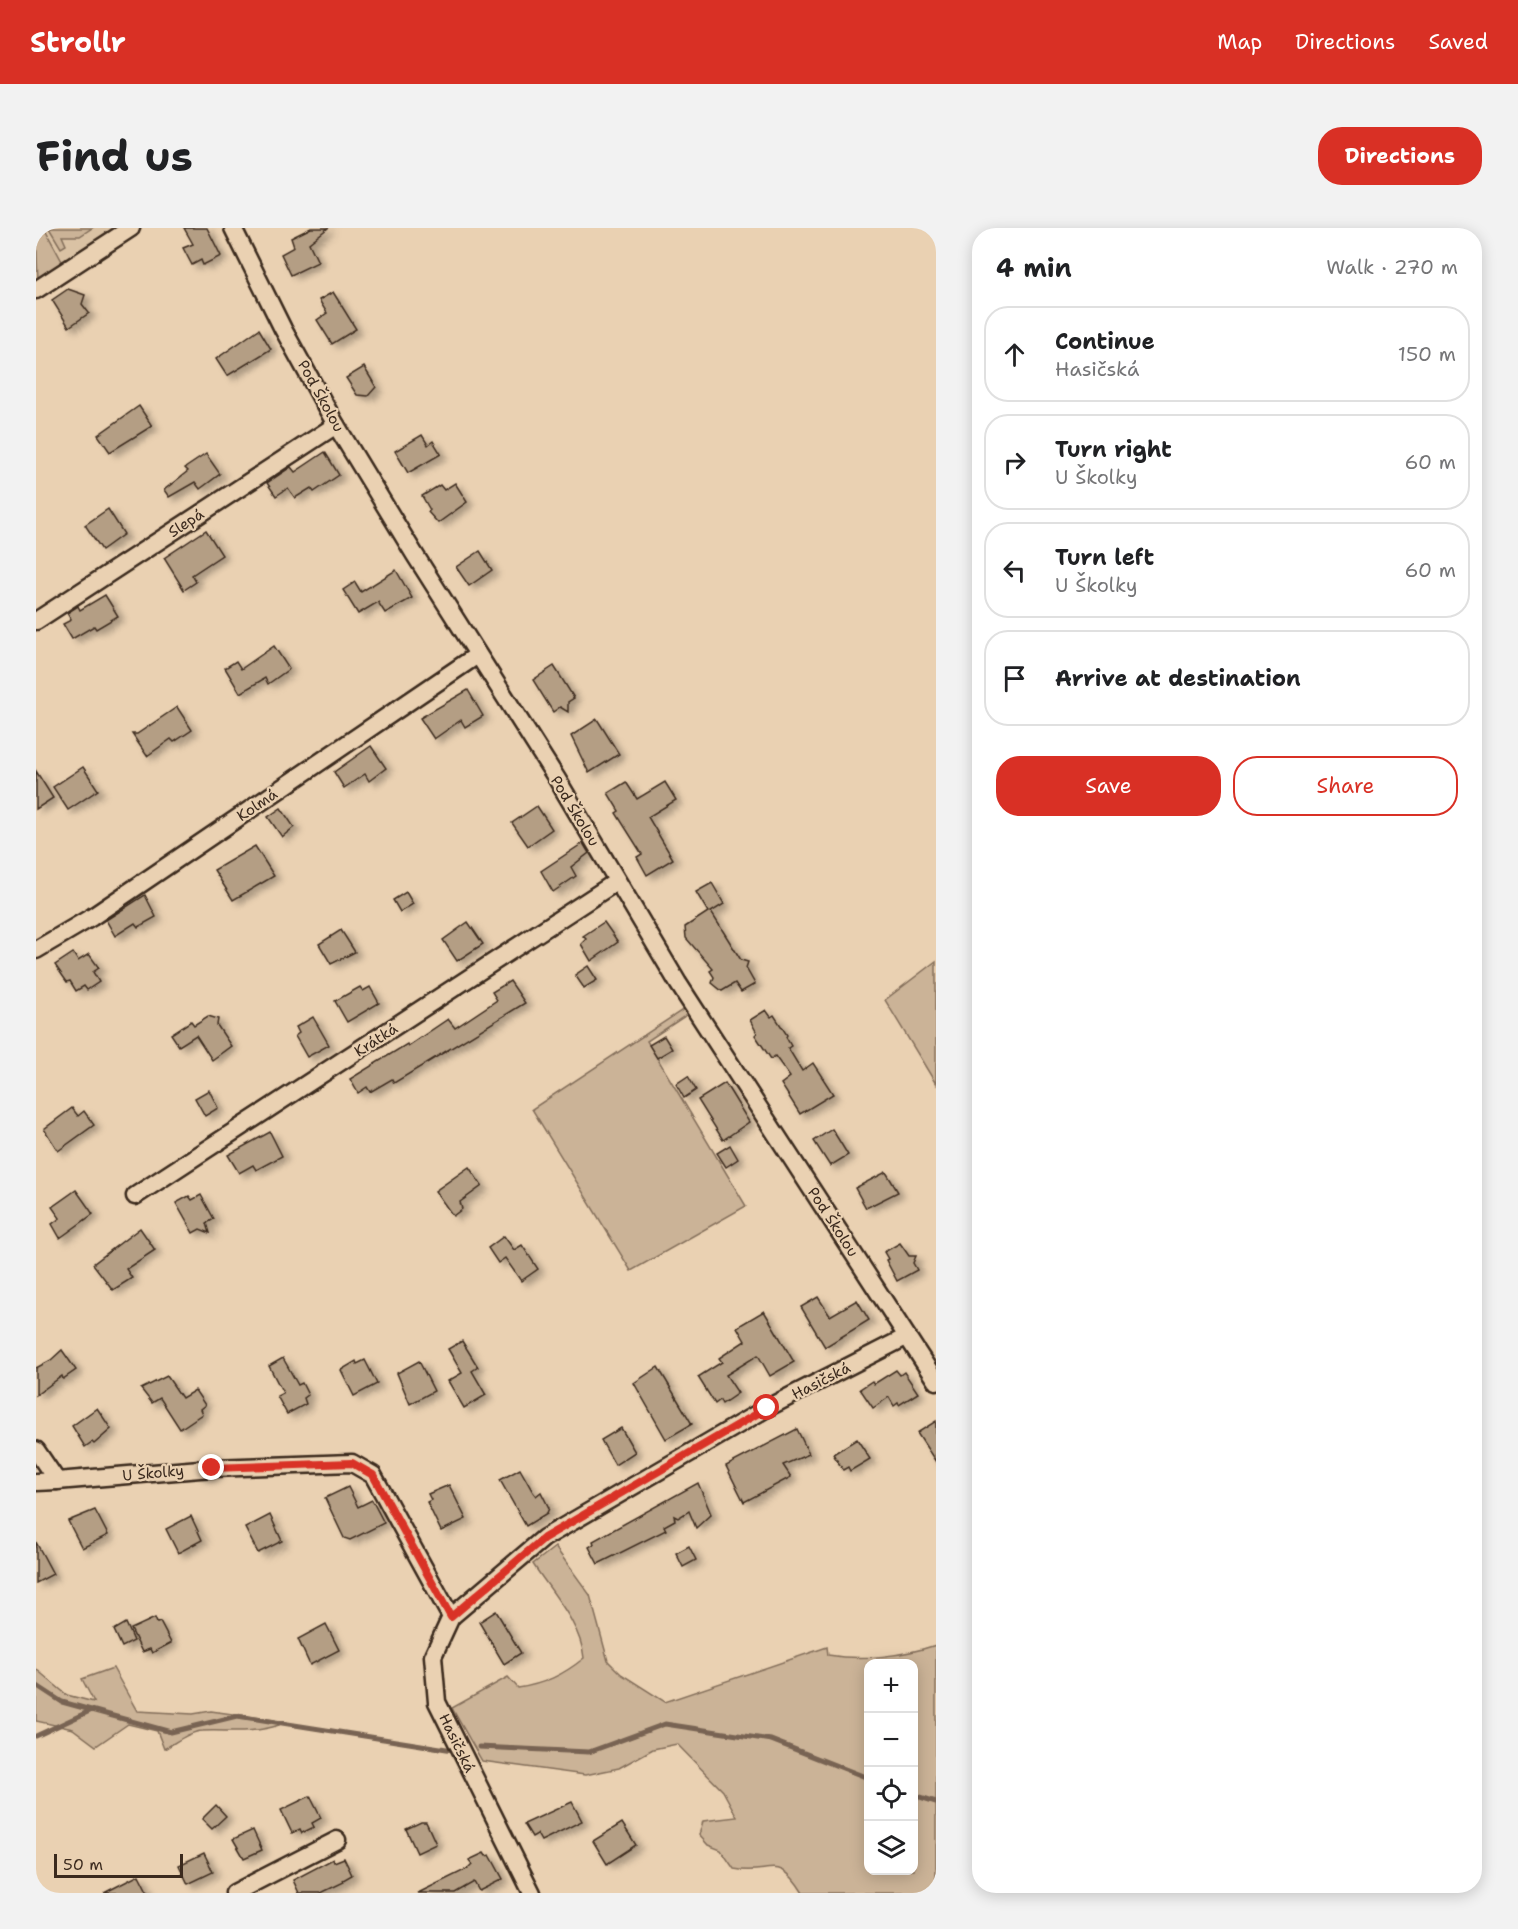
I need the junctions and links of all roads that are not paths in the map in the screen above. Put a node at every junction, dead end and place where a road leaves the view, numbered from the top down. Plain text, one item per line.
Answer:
1 (131, 228) edge
2 (233, 228) edge
3 (36, 290) edge
4 (336, 425) junction
5 (36, 621) edge
6 (476, 656) junction
7 (616, 882) junction
8 (36, 950) edge
9 (135, 1196) dead end
10 (906, 1337) junction
11 (936, 1382) edge
12 (36, 1450) edge
13 (57, 1481) junction
14 (36, 1482) edge
15 (451, 1617) junction
16 (337, 1840) dead end
17 (234, 1893) edge
18 (532, 1893) edge

1 - 3 street
2 - 4 street, Pod Školou
4 - 5 street, Slepá
4 - 6 street, Pod Školou
6 - 7 street, Pod Školou
6 - 8 street, Kolmá
7 - 9 street, Krátká
7 - 10 street, Pod Školou
10 - 11 street, Pod Školou
10 - 15 street, Hasičská
12 - 13 street
13 - 14 street, U Školky
13 - 15 street, U Školky
15 - 18 street, Hasičská
16 - 17 street

